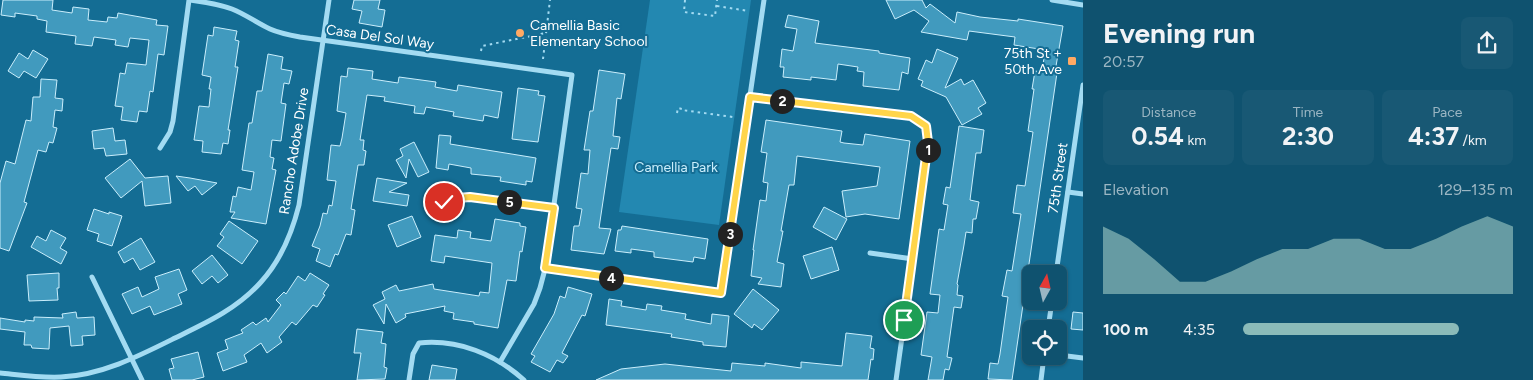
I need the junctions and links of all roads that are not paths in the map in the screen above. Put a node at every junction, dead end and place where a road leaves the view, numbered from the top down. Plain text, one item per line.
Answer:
1 (190, 0) edge
2 (328, 0) edge
3 (764, 0) edge
4 (1052, 0) edge
5 (1083, 5) edge
6 (323, 40) junction
7 (1083, 85) edge
8 (750, 97) junction
9 (160, 148) dead end
10 (1068, 192) junction
11 (1083, 194) edge
12 (444, 202) dead end
13 (554, 208) junction
14 (870, 253) dead end
15 (913, 259) junction
16 (1057, 265) edge
17 (545, 268) junction
18 (92, 277) dead end
19 (1067, 356) edge
20 (1083, 358) edge
21 (132, 359) junction
22 (500, 362) junction
23 (1043, 365) edge
24 (0, 373) edge
25 (142, 380) edge
26 (410, 380) edge
27 (524, 380) edge
28 (896, 380) edge
29 (1041, 380) edge

1 - 6 street, Casa Del Sol Way
1 - 9 street
2 - 6 street, Rancho Adobe Drive
3 - 8 street
4 - 5 street
6 - 13 street, Casa Del Sol Way
6 - 21 street, Rancho Adobe Drive
7 - 10 street, 75th Street
8 - 15 street
8 - 17 street
10 - 11 street
10 - 16 street, 75th Street
12 - 13 street
13 - 17 street
14 - 15 street
15 - 28 street
17 - 22 street
18 - 21 street
19 - 20 street
21 - 24 street, Rancho Adobe Drive
21 - 25 street
22 - 26 street
22 - 27 street
23 - 29 street

